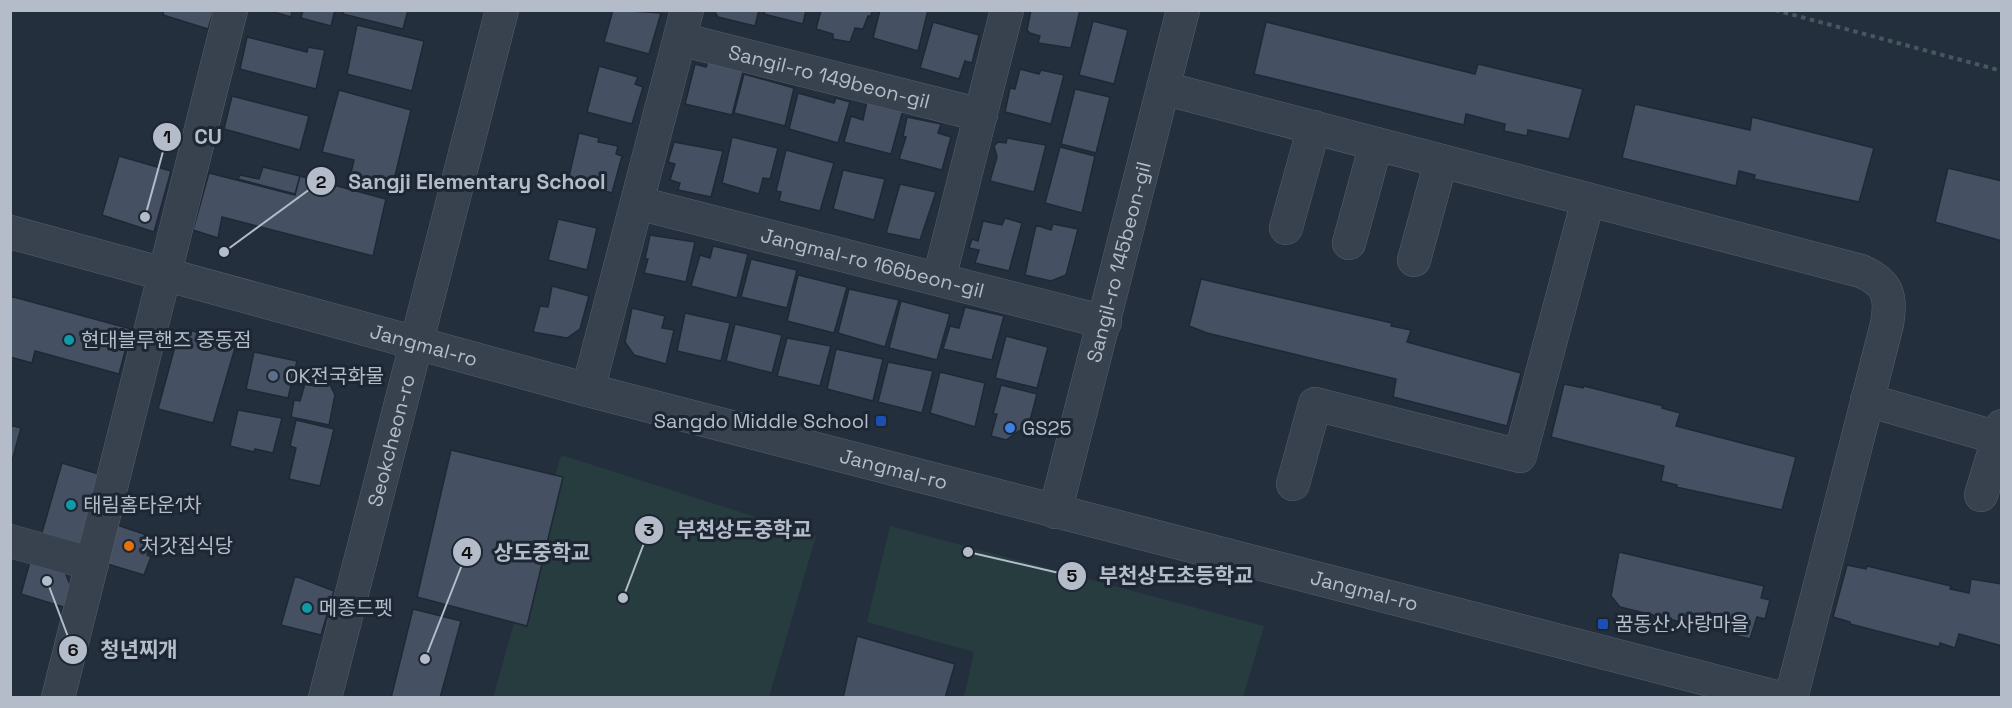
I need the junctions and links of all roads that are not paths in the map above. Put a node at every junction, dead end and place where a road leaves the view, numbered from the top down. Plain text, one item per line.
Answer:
1 (231, 10) edge
2 (502, 10) edge
3 (1007, 10) edge
4 (1183, 10) edge
5 (683, 25) edge
6 (1163, 88) junction
7 (981, 115) junction
8 (1314, 128) junction
9 (1376, 144) junction
10 (1441, 161) junction
11 (1588, 200) junction
12 (638, 203) junction
13 (1286, 228) dead end
14 (10, 232) edge
15 (1349, 243) dead end
16 (1414, 260) dead end
17 (162, 274) junction
18 (939, 279) junction
19 (1105, 322) junction
20 (417, 345) junction
21 (588, 390) junction
22 (1867, 400) junction
23 (2000, 434) edge
24 (1293, 484) dead end
25 (1981, 495) dead end
26 (1055, 512) junction
27 (10, 541) edge
28 (92, 564) junction
29 (58, 698) edge
30 (325, 698) edge
31 (1780, 698) edge
32 (1791, 698) edge

1 - 17 street
2 - 20 street, Seokcheon-ro
3 - 7 street
4 - 6 street, Sangil-ro 145beon-gil
5 - 7 street, Sangil-ro 149beon-gil
5 - 12 street
6 - 8 street
6 - 19 street, Sangil-ro 145beon-gil
7 - 18 street
8 - 9 street
8 - 13 street
9 - 10 street
9 - 15 street
10 - 11 street
10 - 16 street
11 - 22 street
11 - 24 street
12 - 18 street, Jangmal-ro 166beon-gil
12 - 21 street
14 - 17 street, Jangmal-ro
17 - 20 street, Jangmal-ro
17 - 28 street
18 - 19 street, Jangmal-ro 166beon-gil
19 - 26 street, Sangil-ro 145beon-gil
20 - 21 street, Jangmal-ro
20 - 30 street, Seokcheon-ro
21 - 26 street, Jangmal-ro
22 - 23 street
22 - 32 street
23 - 25 street
26 - 31 street, Jangmal-ro
27 - 28 street
28 - 29 street

